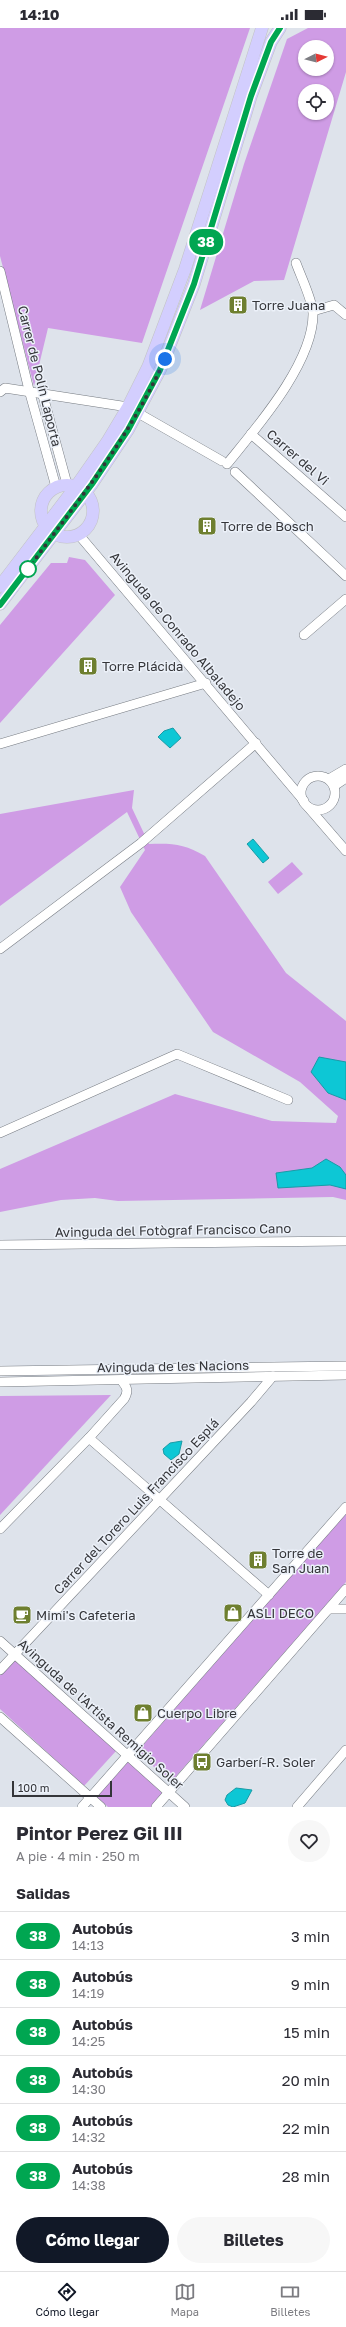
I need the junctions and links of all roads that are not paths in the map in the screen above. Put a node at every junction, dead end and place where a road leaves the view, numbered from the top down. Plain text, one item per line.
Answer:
1 (262, 28) edge
2 (280, 28) edge
3 (296, 263) dead end
4 (0, 271) edge
5 (313, 311) junction
6 (346, 315) edge
7 (29, 390) junction
8 (0, 392) edge
9 (42, 392) junction
10 (133, 410) junction
11 (251, 434) junction
12 (235, 472) dead end
13 (72, 487) junction
14 (346, 517) edge
15 (49, 531) junction
16 (79, 535) junction
17 (346, 576) edge
18 (0, 586) edge
19 (346, 599) edge
20 (0, 604) edge
21 (304, 635) dead end
22 (206, 683) junction
23 (256, 743) junction
24 (0, 744) edge
25 (346, 769) edge
26 (346, 778) edge
27 (331, 782) junction
28 (304, 784) junction
29 (292, 785) junction
30 (305, 803) junction
31 (327, 807) junction
32 (321, 821) junction
33 (346, 851) edge
34 (0, 949) edge
35 (288, 1100) dead end
36 (0, 1133) edge
37 (346, 1240) edge
38 (0, 1244) edge
39 (346, 1366) edge
40 (0, 1371) edge
41 (346, 1375) edge
42 (273, 1376) junction
43 (121, 1380) junction
44 (0, 1382) edge
45 (89, 1438) junction
46 (159, 1500) junction
47 (346, 1506) edge
48 (0, 1529) edge
49 (345, 1592) edge
50 (269, 1595) junction
51 (329, 1609) junction
52 (346, 1609) edge
53 (0, 1640) edge
54 (14, 1654) junction
55 (0, 1670) edge
56 (0, 1717) edge
57 (346, 1750) edge
58 (126, 1756) junction
59 (168, 1792) junction
60 (91, 1797) junction
61 (82, 1807) edge
62 (101, 1807) edge
63 (156, 1807) edge
64 (185, 1807) edge
65 (297, 1807) edge

1 - 10 main road
2 - 10 main road
3 - 5 street
4 - 7 street, Carrer de Polín Laporta
5 - 6 street
5 - 11 street
7 - 8 street
7 - 9 street
7 - 13 street, Carrer de Polín Laporta
9 - 10 street
9 - 13 street, Carrer de Polín Laporta
10 - 11 street
10 - 13 main road
11 - 14 street, Carrer del Vi
12 - 17 street
13 - 15 main road
13 - 15 main road
13 - 16 main road
15 - 16 main road
15 - 18 main road
15 - 20 main road
16 - 22 street, Avinguda de Conrado Albaladejo
19 - 21 street
22 - 23 street, Avinguda de Conrado Albaladejo
22 - 24 street
23 - 29 street, Avinguda de Conrado Albaladejo
23 - 34 street
25 - 27 street
26 - 27 street
27 - 28 street
27 - 31 street
28 - 29 street
28 - 30 street
29 - 30 street, Avinguda de Conrado Albaladejo
30 - 31 street
30 - 32 street, Avinguda de Conrado Albaladejo
31 - 32 street
32 - 33 street, Avinguda de Conrado Albaladejo
35 - 36 street
37 - 38 street, Avinguda del Fotògraf Francisco Cano
39 - 40 street, Avinguda de les Nacions
41 - 42 street, Avinguda de les Nacions
42 - 43 street, Avinguda de les Nacions
42 - 46 street, Carrer del Torero Luis Francisco Esplá
43 - 44 street, Avinguda de les Nacions
43 - 45 street
45 - 46 street
45 - 48 street
46 - 50 street
46 - 54 street, Carrer del Torero Luis Francisco Esplá
47 - 50 street
49 - 51 street
50 - 58 street
51 - 52 street
51 - 59 street
53 - 54 street, Avinguda de l'Artista Remigio Soler
54 - 55 street, Carrer del Torero Luis Francisco Esplá
54 - 58 street, Avinguda de l'Artista Remigio Soler
56 - 60 street
57 - 65 street
58 - 59 street, Avinguda de l'Artista Remigio Soler
58 - 60 street
59 - 63 street
59 - 64 street, Avinguda de l'Artista Remigio Soler
60 - 61 street
60 - 62 street

